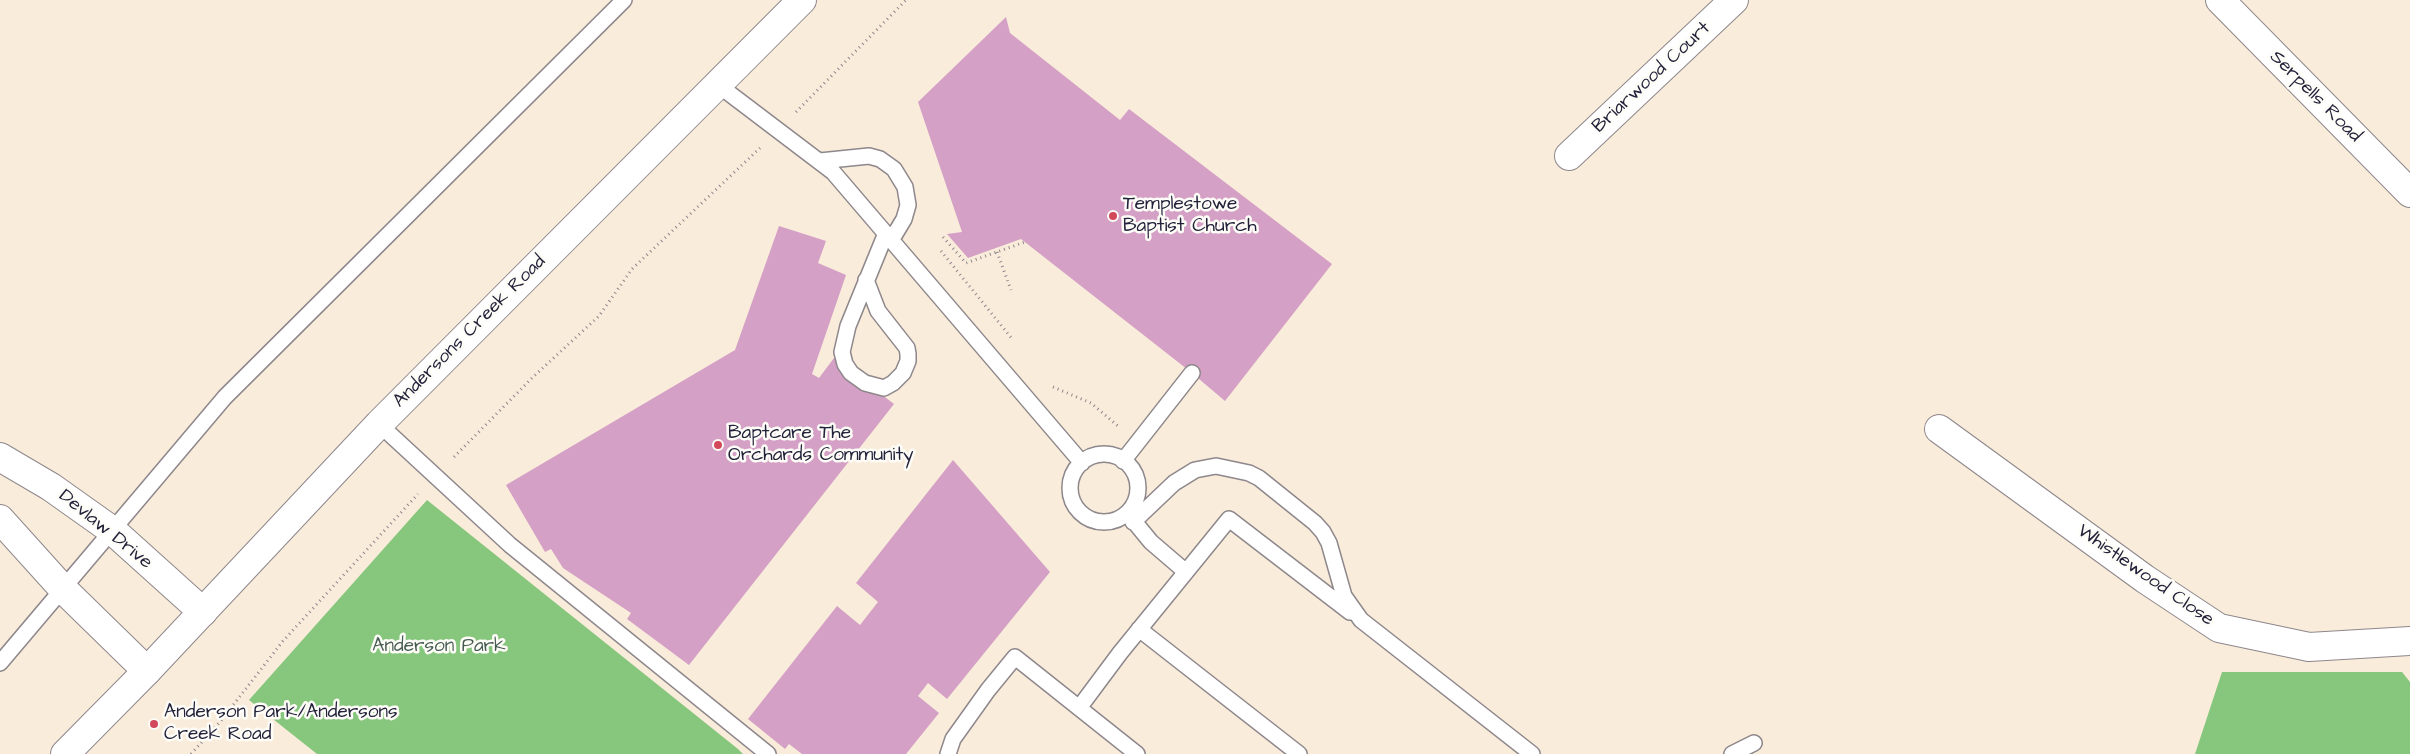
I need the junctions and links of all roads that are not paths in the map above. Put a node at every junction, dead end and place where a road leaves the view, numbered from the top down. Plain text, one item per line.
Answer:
1 (624, 0) edge
2 (802, 0) edge
3 (1734, 0) edge
4 (2220, 0) edge
5 (717, 84) junction
6 (1569, 156) dead end
7 (820, 161) junction
8 (2410, 193) edge
9 (888, 236) junction
10 (866, 280) junction
11 (1192, 373) dead end
12 (379, 424) junction
13 (1939, 429) dead end
14 (0, 457) edge
15 (1123, 461) junction
16 (1082, 463) junction
17 (1130, 517) junction
18 (0, 520) edge
19 (113, 531) junction
20 (1186, 572) junction
21 (64, 590) junction
22 (203, 612) junction
23 (1367, 626) junction
24 (1139, 629) junction
25 (2410, 641) edge
26 (0, 663) edge
27 (147, 672) junction
28 (1079, 708) junction
29 (1754, 743) dead end
30 (65, 754) edge
31 (83, 754) edge
32 (768, 754) edge
33 (948, 754) edge
34 (1137, 754) edge
35 (1299, 754) edge
36 (1532, 754) edge
37 (1732, 754) edge

1 - 19 lane
2 - 5 street, Andersons Creek Road
3 - 6 street, Briarwood Court
4 - 8 street, Serpells Road
5 - 7 lane
5 - 12 street, Andersons Creek Road
7 - 9 lane
7 - 9 lane
9 - 10 lane
9 - 16 lane
10 - 10 lane
11 - 15 lane
12 - 22 street, Andersons Creek Road
12 - 32 lane
13 - 25 street, Whistlewood Close
14 - 19 street, Devlaw Drive
15 - 16 lane
15 - 17 lane
16 - 17 lane
17 - 20 lane
17 - 23 lane
18 - 21 street
19 - 21 lane
19 - 22 street, Devlaw Drive
20 - 23 lane
20 - 24 lane
21 - 26 lane
21 - 27 street
22 - 27 street, Andersons Creek Road
23 - 36 lane
24 - 28 lane
24 - 35 lane
27 - 30 street, Andersons Creek Road
27 - 31 street, Andersons Creek Road
28 - 33 lane
28 - 34 lane
29 - 37 lane

